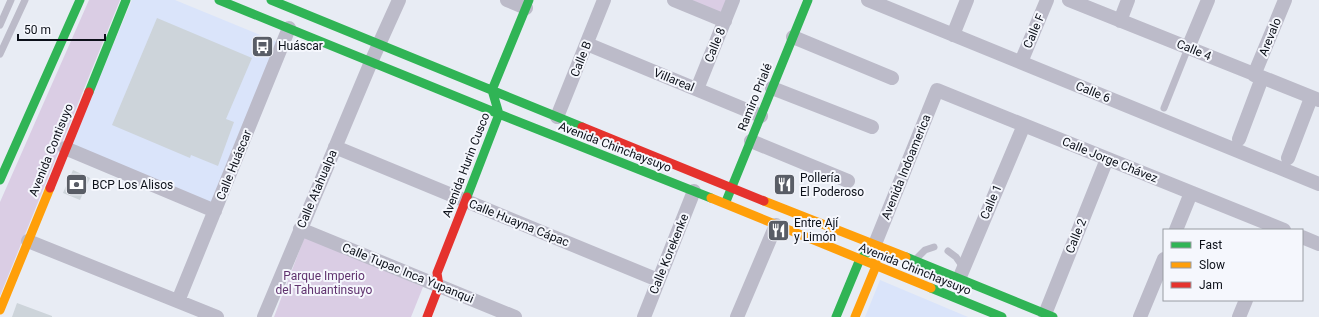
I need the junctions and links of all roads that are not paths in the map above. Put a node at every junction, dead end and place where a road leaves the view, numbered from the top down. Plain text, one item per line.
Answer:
1 (11, 0) edge
2 (25, 0) edge
3 (80, 0) edge
4 (126, 0) edge
5 (219, 0) edge
6 (271, 0) edge
7 (399, 0) edge
8 (507, 0) edge
9 (604, 0) edge
10 (674, 0) edge
11 (733, 0) edge
12 (808, 0) edge
13 (868, 0) edge
14 (967, 0) edge
15 (1047, 0) edge
16 (1068, 0) edge
17 (1128, 0) edge
18 (1208, 0) edge
19 (1285, 0) edge
20 (527, 4) edge
21 (888, 4) edge
22 (297, 5) edge
23 (725, 21) junction
24 (1120, 21) junction
25 (0, 24) edge
26 (289, 28) junction
27 (953, 35) junction
28 (793, 37) junction
29 (379, 44) junction
30 (587, 44) junction
31 (1188, 48) junction
32 (0, 54) edge
33 (371, 62) junction
34 (1021, 62) junction
35 (1258, 76) junction
36 (892, 78) dead end
37 (772, 88) junction
38 (697, 89) junction
39 (492, 90) junction
40 (937, 90) joint
41 (1315, 99) edge
42 (1164, 108) dead end
43 (499, 114) junction
44 (761, 116) junction
45 (557, 117) junction
46 (1024, 125) junction
47 (872, 127) dead end
48 (1239, 139) dead end
49 (751, 141) junction
50 (335, 147) junction
51 (65, 148) junction
52 (1288, 158) dead end
53 (1107, 159) junction
54 (0, 180) edge
55 (848, 181) dead end
56 (1319, 184) edge
57 (731, 188) junction
58 (694, 191) junction
59 (1191, 193) junction
60 (466, 201) junction
61 (725, 204) junction
62 (215, 211) junction
63 (776, 225) junction
64 (300, 229) junction
65 (1176, 229) edge
66 (1278, 229) edge
67 (1303, 237) edge
68 (28, 241) junction
69 (875, 244) junction
70 (1319, 244) edge
71 (934, 246) dead end
72 (948, 251) dead end
73 (860, 259) junction
74 (914, 260) junction
75 (1163, 261) edge
76 (876, 266) junction
77 (961, 273) junction
78 (658, 280) junction
79 (432, 286) junction
80 (178, 301) junction
81 (1246, 301) edge
82 (0, 310) edge
83 (1049, 315) edge
84 (217, 317) edge
85 (264, 317) edge
86 (427, 317) edge
87 (515, 317) edge
88 (644, 317) edge
89 (738, 317) edge
90 (836, 317) edge
91 (855, 317) edge
92 (1001, 317) edge
93 (1140, 317) edge
94 (1239, 317) edge

1 - 25 lane
2 - 32 lane
3 - 54 main road
4 - 51 main road, Avenida Contisuyo
5 - 26 main road, Avenida Chinchaysuyo
6 - 22 main road, Avenida Chinchaysuyo
7 - 29 street, Calle Atahualpa
8 - 20 street
9 - 30 street, Calle B
10 - 23 street
11 - 23 street, Calle 8
12 - 28 main road, Ramiro Prialé
13 - 21 street, Calle 6
14 - 27 street
15 - 34 street, Calle F
16 - 24 street, Calle 4
17 - 24 street
18 - 31 street
19 - 35 street, Arevalo
20 - 39 main road
21 - 27 street, Calle 6
22 - 29 main road, Avenida Chinchaysuyo
23 - 38 street, Calle 8
24 - 31 street, Calle 4
26 - 33 main road, Avenida Chinchaysuyo
26 - 62 street, Calle Huáscar
27 - 34 street, Calle 6
28 - 36 street
28 - 37 main road, Ramiro Prialé
29 - 33 street, Calle Atahualpa
29 - 39 main road, Avenida Chinchaysuyo
30 - 38 street, Villareal
30 - 45 street, Calle B
31 - 35 street, Calle 4
31 - 42 lane
33 - 43 main road, Avenida Chinchaysuyo
33 - 50 street, Calle Atahualpa
34 - 56 street, Calle 6
35 - 41 street, Calle 4
35 - 48 street, Arevalo
37 - 44 main road, Ramiro Prialé
37 - 47 street
38 - 44 street, Villareal
39 - 43 main road, Avenida Hurin Cusco
39 - 45 main road, Avenida Chinchaysuyo
40 - 46 street, Calle Jorge Chávez
40 - 69 street, Avenida Indoamerica
41 - 52 street
43 - 58 main road, Avenida Chinchaysuyo
43 - 60 main road, Avenida Hurin Cusco
44 - 49 main road, Ramiro Prialé
45 - 57 main road, Avenida Chinchaysuyo
46 - 53 street, Calle Jorge Chávez
46 - 77 street, Calle 1
49 - 55 street
49 - 57 main road, Ramiro Prialé
50 - 60 street, Calle Huayna Cápac
50 - 64 street, Calle Atahualpa
51 - 62 street
51 - 68 main road, Avenida Contisuyo
53 - 59 street, Calle Jorge Chávez
53 - 83 street, Calle 2
57 - 61 main road, Ramiro Prialé
57 - 69 main road, Avenida Chinchaysuyo
58 - 61 main road, Avenida Chinchaysuyo
58 - 78 street, Calle Korekenke
59 - 65 street
59 - 66 street, Calle Jorge Chávez
60 - 78 street, Calle Huayna Cápac
60 - 79 main road, Avenida Hurin Cusco
61 - 63 main road, Avenida Chinchaysuyo
62 - 80 street, Calle Huáscar
63 - 73 main road, Avenida Chinchaysuyo
63 - 89 street
64 - 79 street, Calle Tupac Inca Yupanqui
64 - 85 street, Calle Atahualpa
67 - 70 street
68 - 80 street
68 - 82 main road, Avenida Contisuyo
69 - 73 main road, Avenida Indoamerica
69 - 74 main road, Avenida Chinchaysuyo
69 - 76 main road, Avenida Indoamerica
71 - 74 lane
72 - 77 lane
73 - 76 main road, Avenida Chinchaysuyo
73 - 90 main road, Avenida Indoamerica
74 - 77 main road, Avenida Chinchaysuyo
75 - 93 street
76 - 91 main road, Avenida Indoamerica
76 - 92 main road, Avenida Chinchaysuyo
77 - 83 main road, Avenida Chinchaysuyo
78 - 88 street, Calle Korekenke
79 - 86 main road, Avenida Hurin Cusco
79 - 87 street, Calle Tupac Inca Yupanqui
80 - 84 street
81 - 94 street

